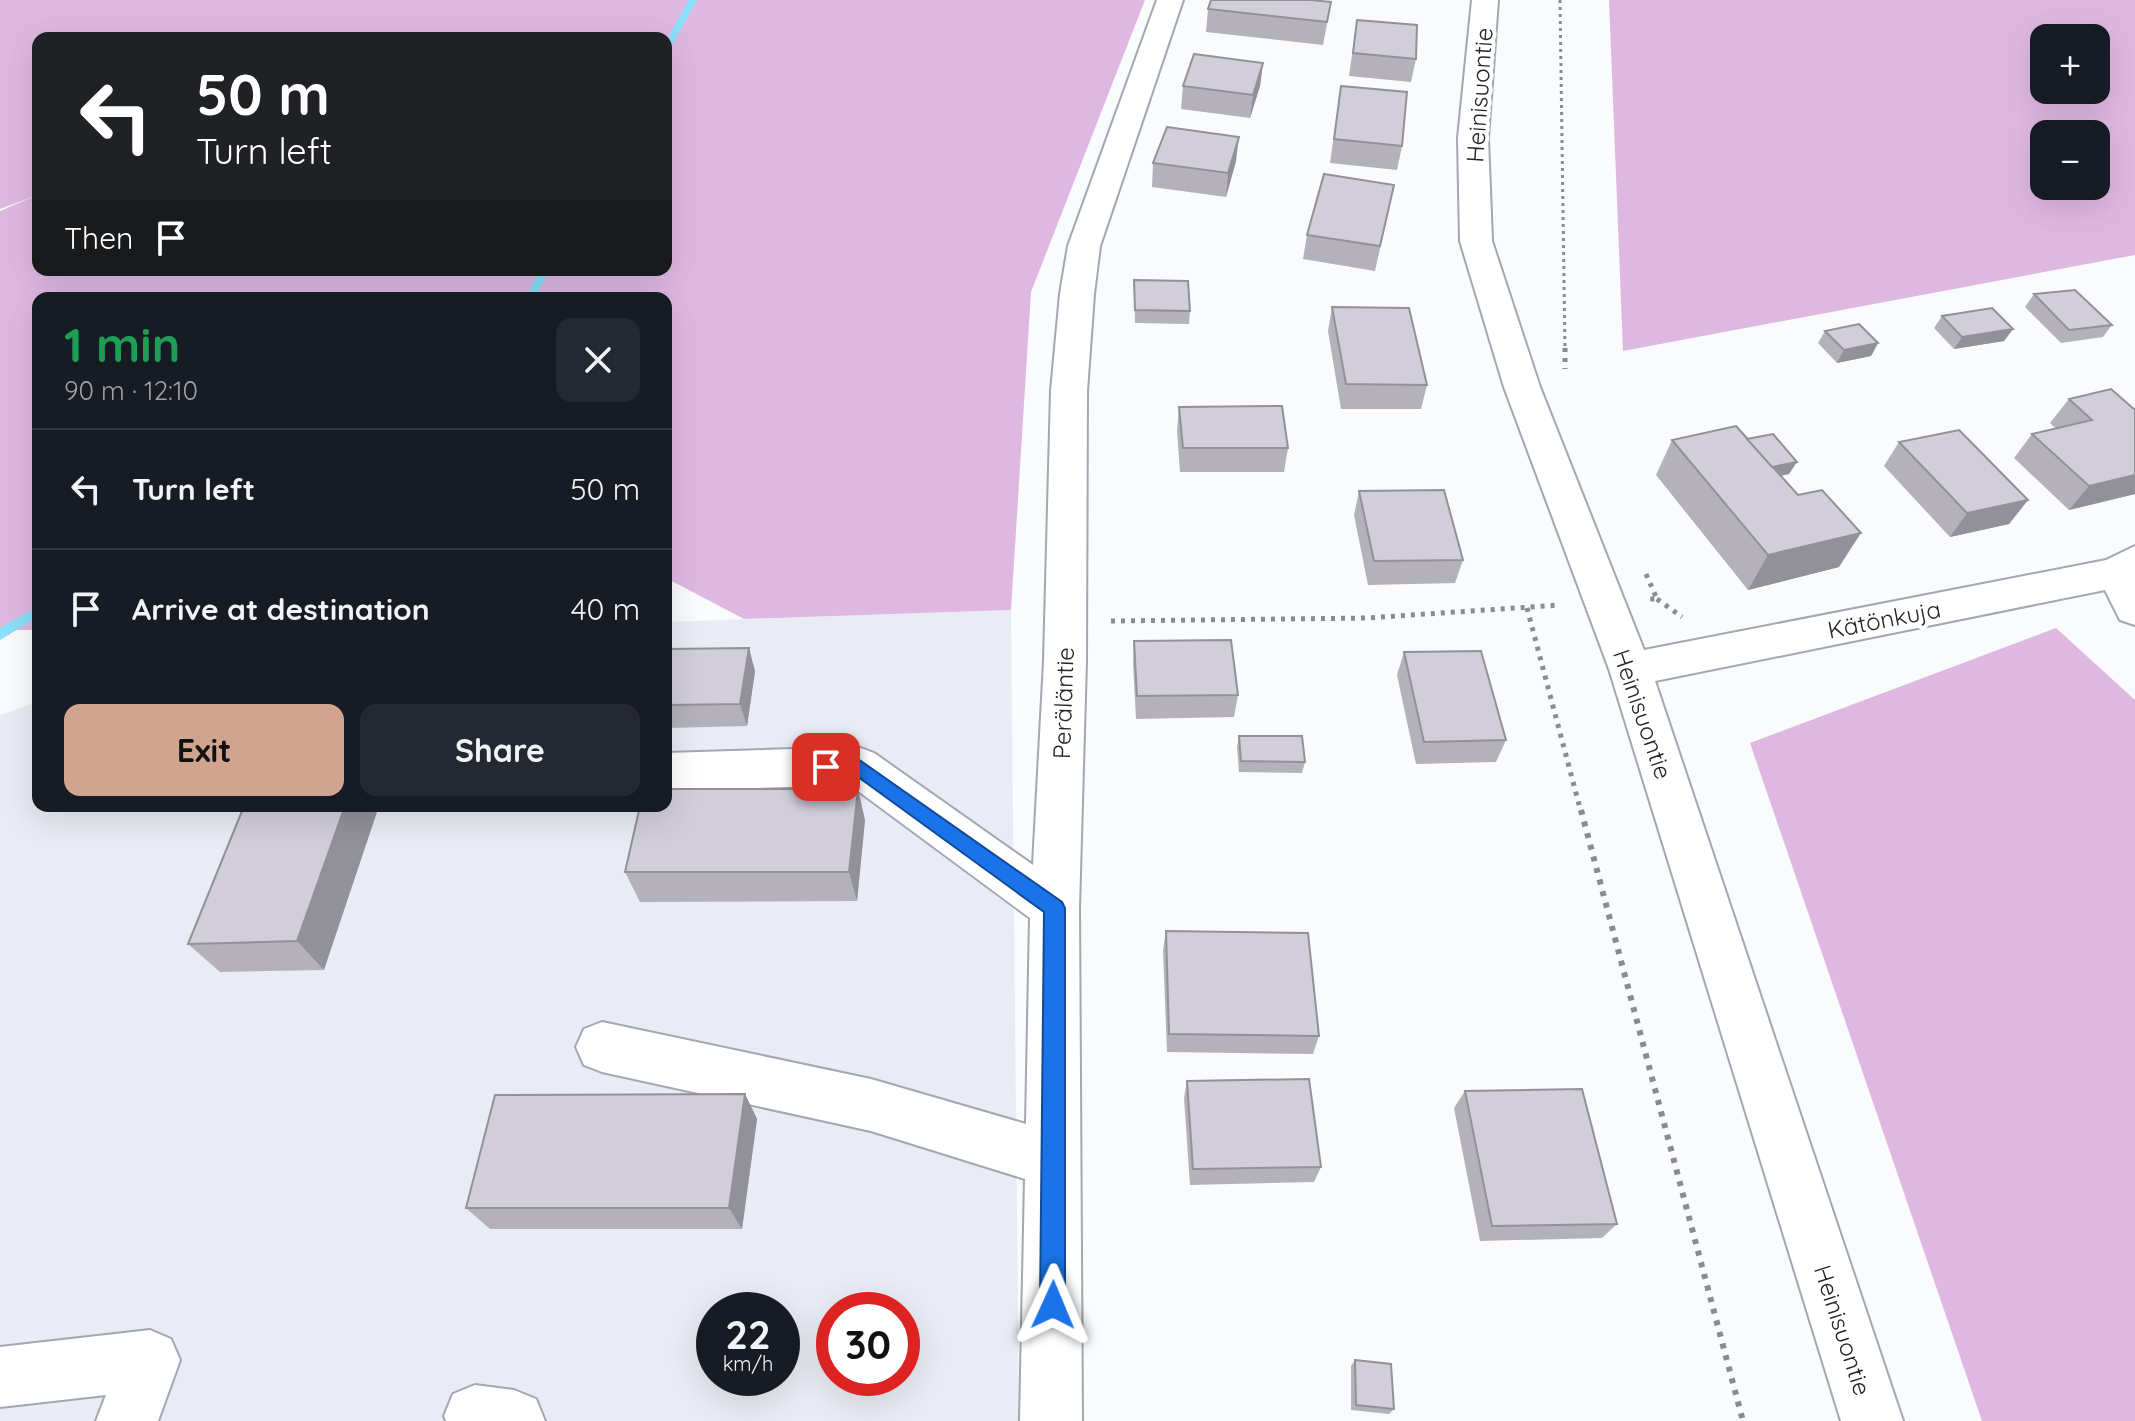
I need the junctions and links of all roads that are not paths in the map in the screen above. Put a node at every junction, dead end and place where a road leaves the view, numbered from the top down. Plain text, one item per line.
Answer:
1 (1170, 0) edge
2 (1485, 0) edge
3 (2126, 567) edge
4 (2135, 609) edge
5 (1630, 669) junction
6 (672, 772) edge
7 (1055, 908) junction
8 (602, 1047) dead end
9 (1054, 1160) junction
10 (0, 1377) edge
11 (127, 1421) edge
12 (1051, 1421) edge
13 (1872, 1421) edge

1 - 7 street, Peräläntie
2 - 5 street, Heinisuontie
3 - 4 street
3 - 5 street, Kätönkuja
5 - 13 street, Heinisuontie
6 - 7 street
7 - 9 street, Peräläntie
8 - 9 street
9 - 12 street, Peräläntie
10 - 11 street

